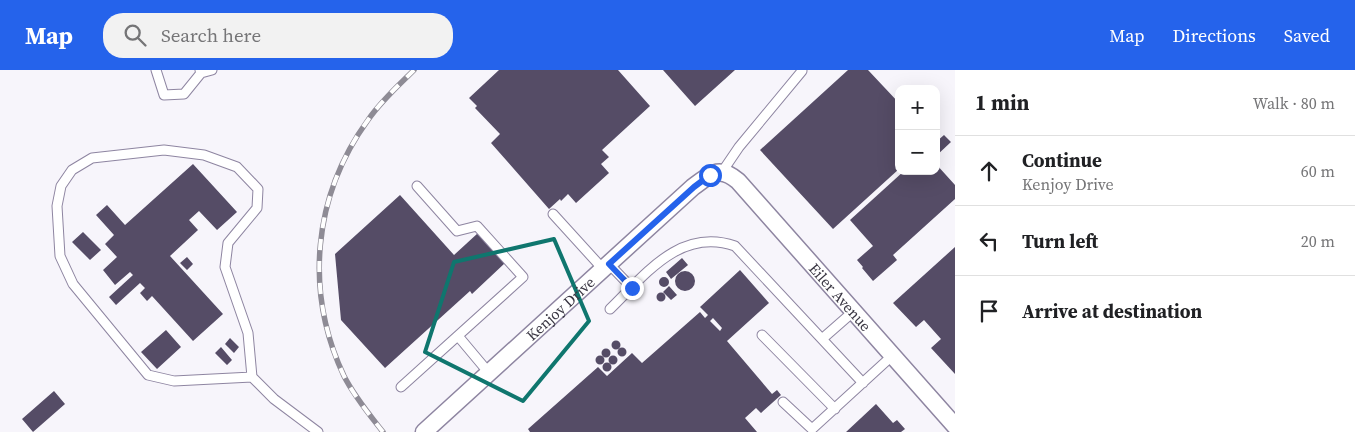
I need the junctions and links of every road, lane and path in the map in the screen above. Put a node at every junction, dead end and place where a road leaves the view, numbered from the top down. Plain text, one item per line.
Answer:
1 (156, 70) edge
2 (212, 70) edge
3 (802, 71) edge
4 (200, 72) edge
5 (722, 172) junction
6 (417, 186) dead end
7 (553, 214) dead end
8 (606, 266) junction
9 (632, 288) junction
10 (610, 309) dead end
11 (854, 311) junction
12 (762, 335) dead end
13 (458, 336) junction
14 (822, 339) junction
15 (893, 355) junction
16 (489, 373) junction
17 (252, 377) junction
18 (863, 383) junction
19 (401, 387) dead end
20 (783, 402) dead end
21 (835, 409) junction
22 (955, 426) edge
23 (318, 432) edge
24 (424, 432) edge

1 - 4 lane
2 - 4 lane
3 - 5 lane
5 - 8 street, Kenjoy Drive
5 - 11 street, Eiler Avenue
6 - 13 lane
7 - 8 lane
8 - 9 lane
8 - 16 street, Kenjoy Drive
9 - 10 lane
9 - 14 lane
11 - 14 lane
11 - 15 street, Eiler Avenue
12 - 21 lane
13 - 16 lane
13 - 19 lane
14 - 18 lane
15 - 18 lane
15 - 22 street, Eiler Avenue
16 - 24 street, Kenjoy Drive
17 - 17 lane
17 - 23 lane
18 - 21 lane
20 - 21 lane

